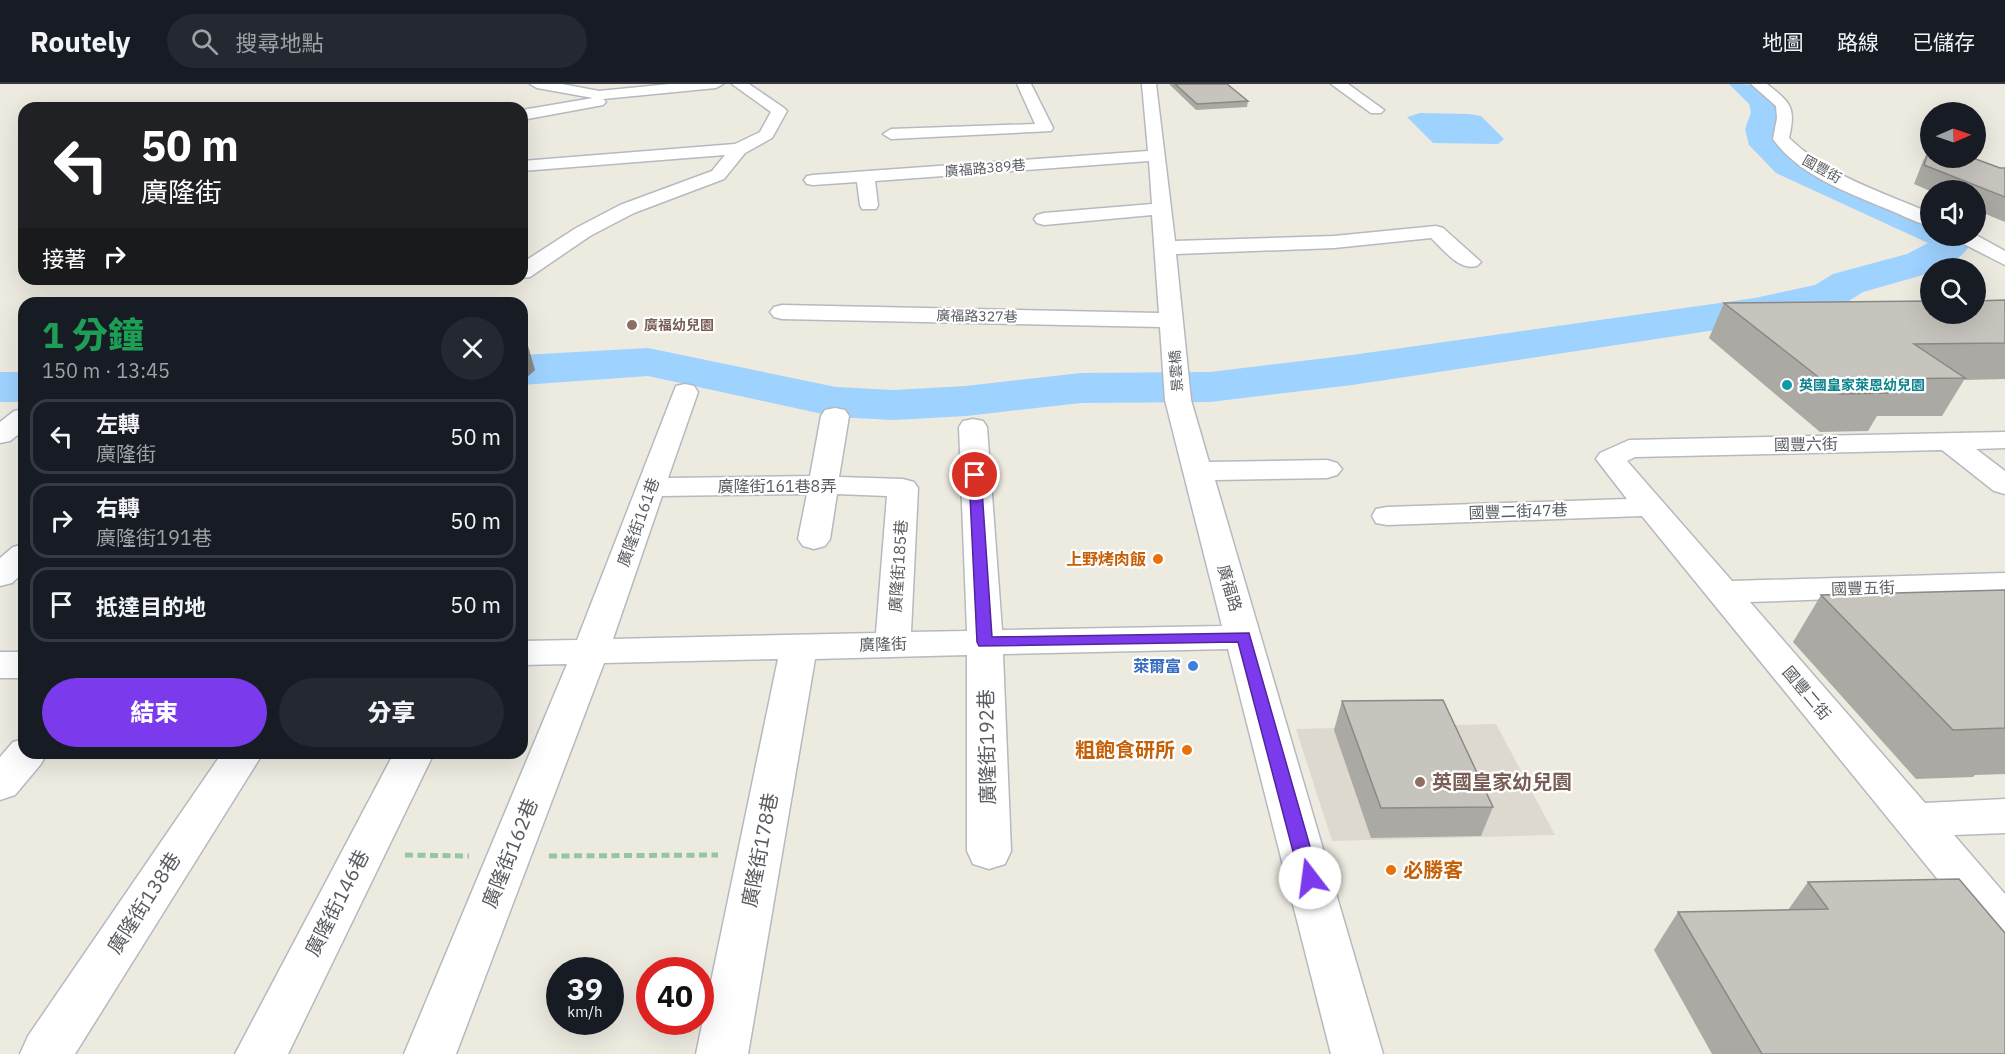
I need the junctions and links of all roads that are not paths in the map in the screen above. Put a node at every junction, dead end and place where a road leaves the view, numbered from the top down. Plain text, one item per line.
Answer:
1 (537, 84) edge
2 (716, 84) edge
3 (739, 84) edge
4 (1024, 84) edge
5 (1155, 84) edge
6 (1338, 84) edge
7 (1758, 84) edge
8 (613, 95) junction
9 (1768, 109) dead end
10 (1376, 110) dead end
11 (1787, 111) junction
12 (528, 114) edge
13 (891, 134) dead end
14 (739, 149) junction
15 (1157, 155) junction
16 (528, 166) edge
17 (866, 178) junction
18 (813, 180) dead end
19 (869, 205) dead end
20 (1161, 209) junction
21 (1920, 215) edge
22 (1044, 219) dead end
23 (1982, 246) edge
24 (1165, 248) junction
25 (2005, 258) edge
26 (1470, 262) dead end
27 (528, 268) edge
28 (782, 312) dead end
29 (1173, 331) junction
30 (685, 392) dead end
31 (1178, 400) joint
32 (836, 416) dead end
33 (18, 422) edge
34 (973, 428) dead end
35 (0, 435) edge
36 (2005, 440) edge
37 (1948, 441) junction
38 (1610, 459) joint
39 (1327, 469) dead end
40 (1198, 471) junction
41 (825, 484) junction
42 (2005, 484) edge
43 (650, 487) junction
44 (903, 488) joint
45 (1650, 507) junction
46 (1387, 516) dead end
47 (814, 539) dead end
48 (18, 560) edge
49 (0, 576) edge
50 (2005, 583) edge
51 (1722, 592) junction
52 (1244, 637) junction
53 (985, 642) junction
54 (893, 644) junction
55 (799, 647) junction
56 (590, 652) junction
57 (528, 653) edge
58 (0, 665) edge
59 (18, 665) edge
60 (22, 759) edge
61 (239, 759) edge
62 (411, 759) edge
63 (0, 784) edge
64 (2005, 816) edge
65 (1914, 820) junction
66 (989, 851) dead end
67 (2005, 927) edge
68 (46, 1054) edge
69 (261, 1054) edge
70 (430, 1054) edge
71 (722, 1054) edge
72 (1357, 1054) edge

1 - 8 street
2 - 8 street
3 - 14 street
4 - 13 street
5 - 15 street
6 - 10 street
7 - 11 street
8 - 12 street
9 - 11 street
11 - 21 street, 國豐街
14 - 16 street
14 - 27 street
15 - 17 street, 廣福路389巷
15 - 20 street
17 - 18 street, 廣福路389巷
17 - 19 street
20 - 22 street
20 - 24 street
23 - 25 street
24 - 26 street
24 - 29 street
28 - 29 street, 廣福路327巷
29 - 31 street, 景雲橋
30 - 43 street, 廣隆街161巷
31 - 40 street, 廣福路
32 - 41 street
33 - 35 street
34 - 53 street, 廣隆街192巷
36 - 37 street, 國豐六街
37 - 38 street, 國豐六街
37 - 42 street
38 - 45 street, 國豐二街
39 - 40 street
40 - 52 street, 廣福路
41 - 43 street, 廣隆街161巷8弄
41 - 44 street, 廣隆街161巷8弄
41 - 47 street
43 - 56 street, 廣隆街161巷
44 - 54 street, 廣隆街185巷
45 - 46 street, 國豐二街47巷
45 - 51 street, 國豐二街
48 - 49 street
50 - 51 street, 國豐五街
51 - 65 street, 國豐二街
52 - 53 street, 廣隆街
52 - 72 street, 廣福路
53 - 54 street, 廣隆街
53 - 66 street, 廣隆街192巷
54 - 55 street, 廣隆街
55 - 56 street, 廣隆街
55 - 71 street, 廣隆街178巷
56 - 57 street, 廣隆街
56 - 70 street, 廣隆街162巷
58 - 59 street
60 - 63 street
61 - 68 street, 廣隆街138巷
62 - 69 street, 廣隆街146巷
64 - 65 street
65 - 67 street, 國豐二街

